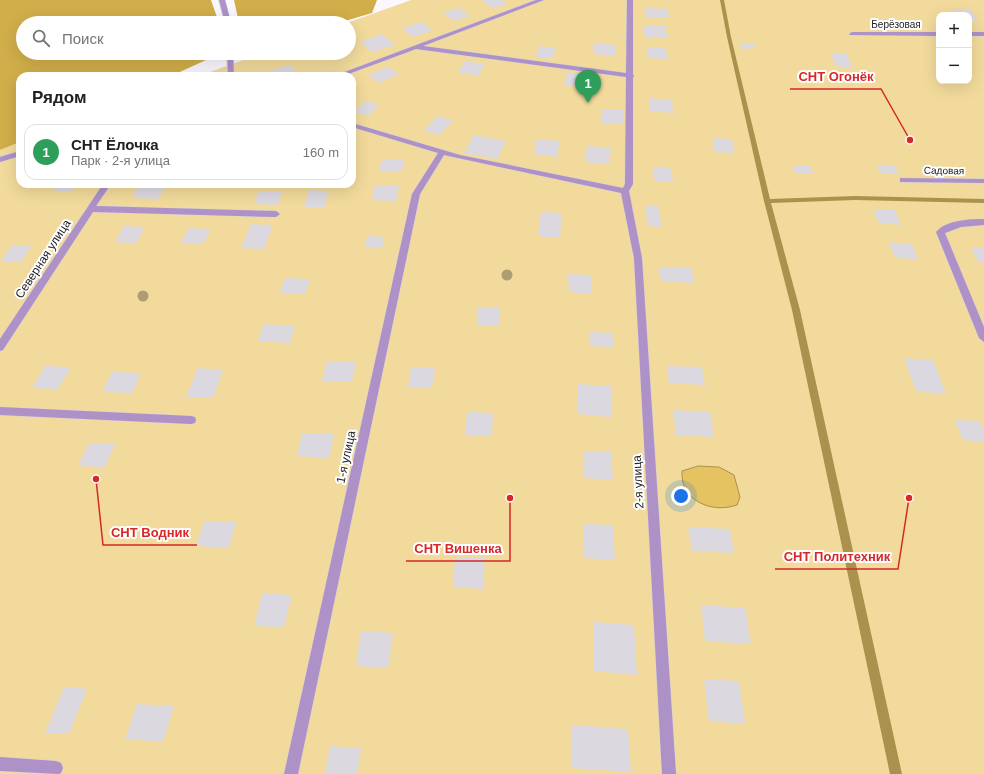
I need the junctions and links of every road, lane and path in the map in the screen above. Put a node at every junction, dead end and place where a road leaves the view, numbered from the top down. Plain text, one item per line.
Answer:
1 (222, 0) edge
2 (542, 0) edge
3 (630, 0) edge
4 (226, 16) edge
5 (852, 34) dead end
6 (936, 34) edge
7 (972, 34) edge
8 (984, 34) edge
9 (415, 46) junction
10 (230, 60) edge
11 (231, 72) edge
12 (347, 72) edge
13 (631, 76) junction
14 (356, 126) edge
15 (442, 153) junction
16 (16, 154) edge
17 (0, 160) edge
18 (903, 180) dead end
19 (984, 181) edge
20 (104, 188) edge
21 (624, 191) junction
22 (91, 209) junction
23 (276, 214) dead end
24 (984, 222) edge
25 (984, 338) edge
26 (0, 347) edge
27 (0, 411) edge
28 (191, 420) dead end
29 (0, 764) edge
30 (56, 768) dead end
31 (291, 774) edge
32 (669, 774) edge

1 - 4 street
2 - 9 street
3 - 13 street
5 - 6 street, Берёзовая
7 - 8 street
9 - 12 street
9 - 13 street
10 - 11 street
13 - 21 street
14 - 15 street
15 - 21 street
15 - 31 street, 1-я улица
16 - 17 street
18 - 19 street, Садовая
20 - 22 street, Северная улица
21 - 32 street, 2-я улица
22 - 23 street
22 - 26 street, Северная улица
24 - 25 street
27 - 28 street
29 - 30 street

